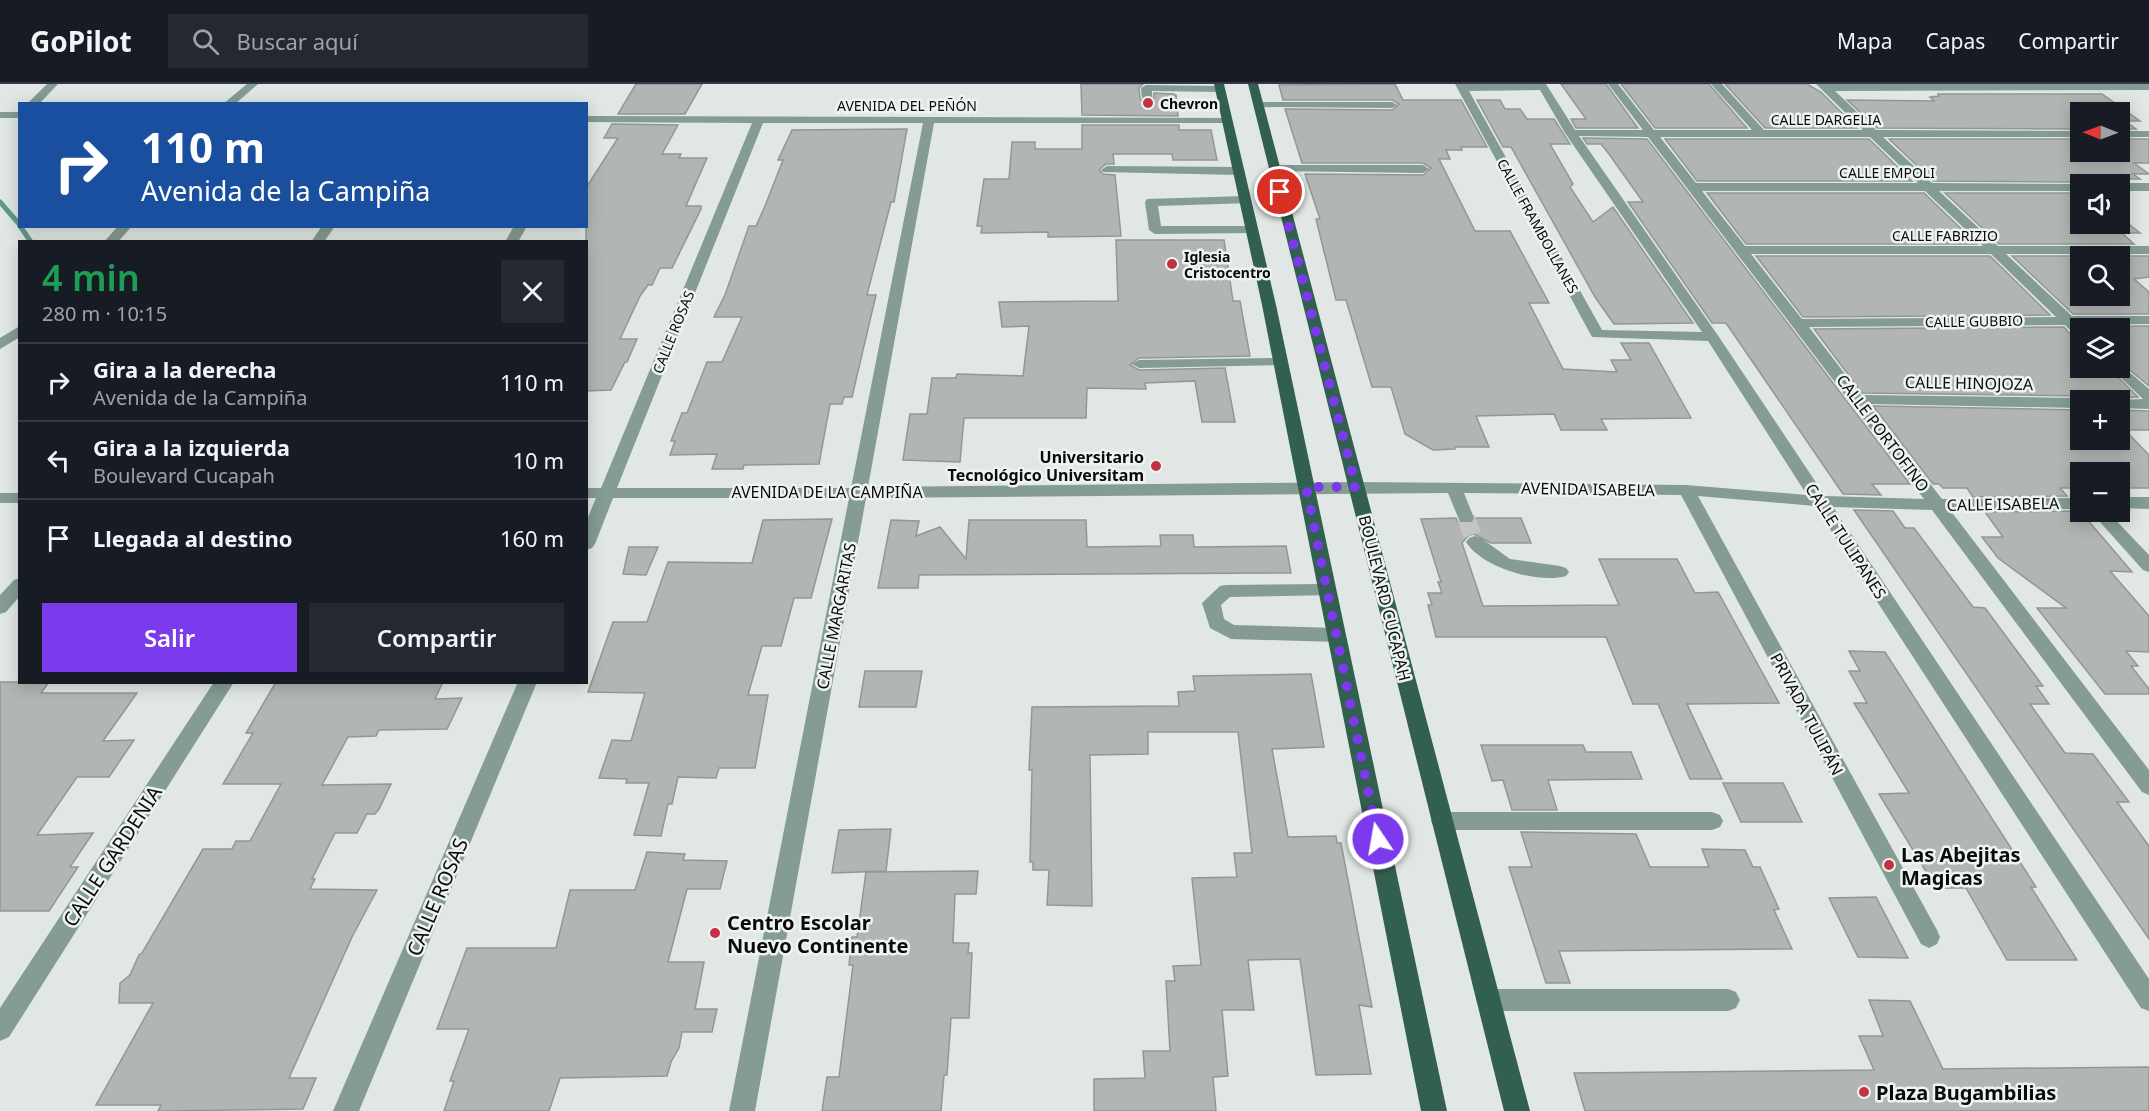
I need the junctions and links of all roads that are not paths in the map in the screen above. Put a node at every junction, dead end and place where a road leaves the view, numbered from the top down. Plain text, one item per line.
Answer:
1 (53, 84) edge
2 (253, 84) edge
3 (1252, 84) edge
4 (1613, 84) edge
5 (1716, 84) edge
6 (1220, 86) edge
7 (1462, 86) edge
8 (1542, 86) edge
9 (1823, 86) edge
10 (2149, 87) edge
11 (34, 102) edge
12 (230, 102) edge
13 (1258, 105) junction
14 (1392, 105) dead end
15 (0, 115) edge
16 (18, 115) edge
17 (759, 120) junction
18 (929, 120) junction
19 (1149, 120) junction
20 (1228, 120) junction
21 (588, 121) edge
22 (1571, 133) junction
23 (1652, 134) junction
24 (1762, 134) junction
25 (2070, 134) edge
26 (2130, 134) edge
27 (2149, 134) edge
28 (1874, 135) junction
29 (1274, 169) junction
30 (1423, 169) dead end
31 (1107, 170) dead end
32 (1239, 171) junction
33 (1694, 187) junction
34 (1929, 187) junction
35 (2070, 187) edge
36 (2130, 187) edge
37 (2149, 187) edge
38 (1246, 200) junction
39 (124, 228) edge
40 (327, 228) edge
41 (1252, 230) junction
42 (112, 240) edge
43 (318, 240) edge
44 (1742, 250) junction
45 (1995, 250) junction
46 (2149, 250) edge
47 (2068, 320) junction
48 (2149, 320) edge
49 (1798, 323) junction
50 (18, 332) edge
51 (1712, 337) junction
52 (0, 345) edge
53 (1280, 362) junction
54 (1139, 364) dead end
55 (2129, 378) edge
56 (2149, 397) edge
57 (1857, 399) junction
58 (2070, 403) edge
59 (2130, 404) edge
60 (2149, 404) edge
61 (1306, 487) junction
62 (1356, 487) junction
63 (1454, 488) junction
64 (1686, 490) junction
65 (588, 493) edge
66 (608, 493) junction
67 (860, 493) junction
68 (0, 498) edge
69 (18, 498) edge
70 (1818, 501) junction
71 (2070, 503) edge
72 (2130, 503) edge
73 (2149, 503) edge
74 (1938, 505) junction
75 (1466, 518) tunnel mouth
76 (2108, 522) edge
77 (588, 539) edge
78 (1475, 542) tunnel mouth
79 (2149, 566) edge
80 (1560, 572) dead end
81 (18, 586) edge
82 (1327, 590) junction
83 (0, 607) edge
84 (1336, 635) junction
85 (224, 684) edge
86 (527, 684) edge
87 (2149, 786) edge
88 (1442, 821) junction
89 (1712, 821) dead end
90 (1929, 937) dead end
91 (1488, 1000) junction
92 (1728, 1000) dead end
93 (2149, 1000) edge
94 (0, 1029) edge
95 (346, 1111) edge
96 (742, 1111) edge
97 (1434, 1111) edge
98 (1517, 1111) edge

1 - 11 street
2 - 12 street
3 - 13 main road, BOULEVARD CUCAPAH
4 - 23 street, CALLE PORTOFINO
5 - 24 street
6 - 19 street
6 - 20 main road
7 - 8 street, CALLE FRAMBOLLANES
7 - 51 street, CALLE FRAMBOLLANES
8 - 22 street, CALLE TULIPANES
9 - 10 street
9 - 28 street
13 - 14 street
13 - 29 main road, BOULEVARD CUCAPAH
15 - 16 street
17 - 18 street, AVENIDA DEL PEÑÓN
17 - 21 street, AVENIDA DEL PEÑÓN
17 - 66 street, CALLE ROSAS
18 - 19 street, AVENIDA DEL PEÑÓN
18 - 67 street, CALLE MARGARITAS
19 - 20 street, AVENIDA DEL PEÑÓN
20 - 32 main road
22 - 23 street, CALLE DARGELIA
22 - 51 street, CALLE TULIPANES
23 - 24 street, CALLE DARGELIA
23 - 33 street, CALLE PORTOFINO
24 - 28 street, CALLE DARGELIA
25 - 28 street, CALLE DARGELIA
26 - 27 street
28 - 34 street
29 - 30 street
29 - 62 main road, BOULEVARD CUCAPAH
31 - 32 street
32 - 38 main road
33 - 34 street, CALLE EMPOLI
33 - 44 street, CALLE PORTOFINO
34 - 35 street, CALLE EMPOLI
34 - 45 street
36 - 37 street
38 - 41 main road
38 - 41 street
39 - 42 street
40 - 43 street
41 - 53 main road
44 - 45 street, CALLE FABRIZIO
44 - 49 street, CALLE PORTOFINO
45 - 46 street, CALLE FABRIZIO
45 - 47 street
47 - 48 street, CALLE GUBBIO
47 - 49 street, CALLE GUBBIO
49 - 57 street, CALLE PORTOFINO
50 - 52 street
51 - 70 street, CALLE TULIPANES
53 - 54 street
53 - 61 main road
55 - 56 street
57 - 58 street, CALLE HINOJOZA
57 - 74 street, CALLE PORTOFINO
59 - 60 street
61 - 62 street, AVENIDA DE LA CAMPIÑA
61 - 67 street, AVENIDA DE LA CAMPIÑA
61 - 82 main road
62 - 63 street, AVENIDA ISABELA
62 - 88 main road, BOULEVARD CUCAPAH
63 - 64 street, AVENIDA ISABELA
63 - 75 street
64 - 70 street, AVENIDA ISABELA
64 - 90 street, PRIVADA TULIPÁN
65 - 66 street, AVENIDA DE LA CAMPIÑA
66 - 67 street, AVENIDA DE LA CAMPIÑA
66 - 77 street, CALLE ROSAS
67 - 96 street, CALLE MARGARITAS
68 - 69 street
70 - 74 street, CALLE ISABELA
70 - 93 street, CALLE TULIPANES
71 - 74 street, CALLE ISABELA
72 - 73 street
74 - 87 street, CALLE PORTOFINO
76 - 79 street
78 - 80 street
81 - 83 street
82 - 84 main road
82 - 84 street
84 - 97 main road
85 - 94 street, CALLE GARDENIA
86 - 95 street, CALLE ROSAS
88 - 89 street
88 - 91 main road, BOULEVARD CUCAPAH
91 - 92 street
91 - 98 main road, BOULEVARD CUCAPAH

